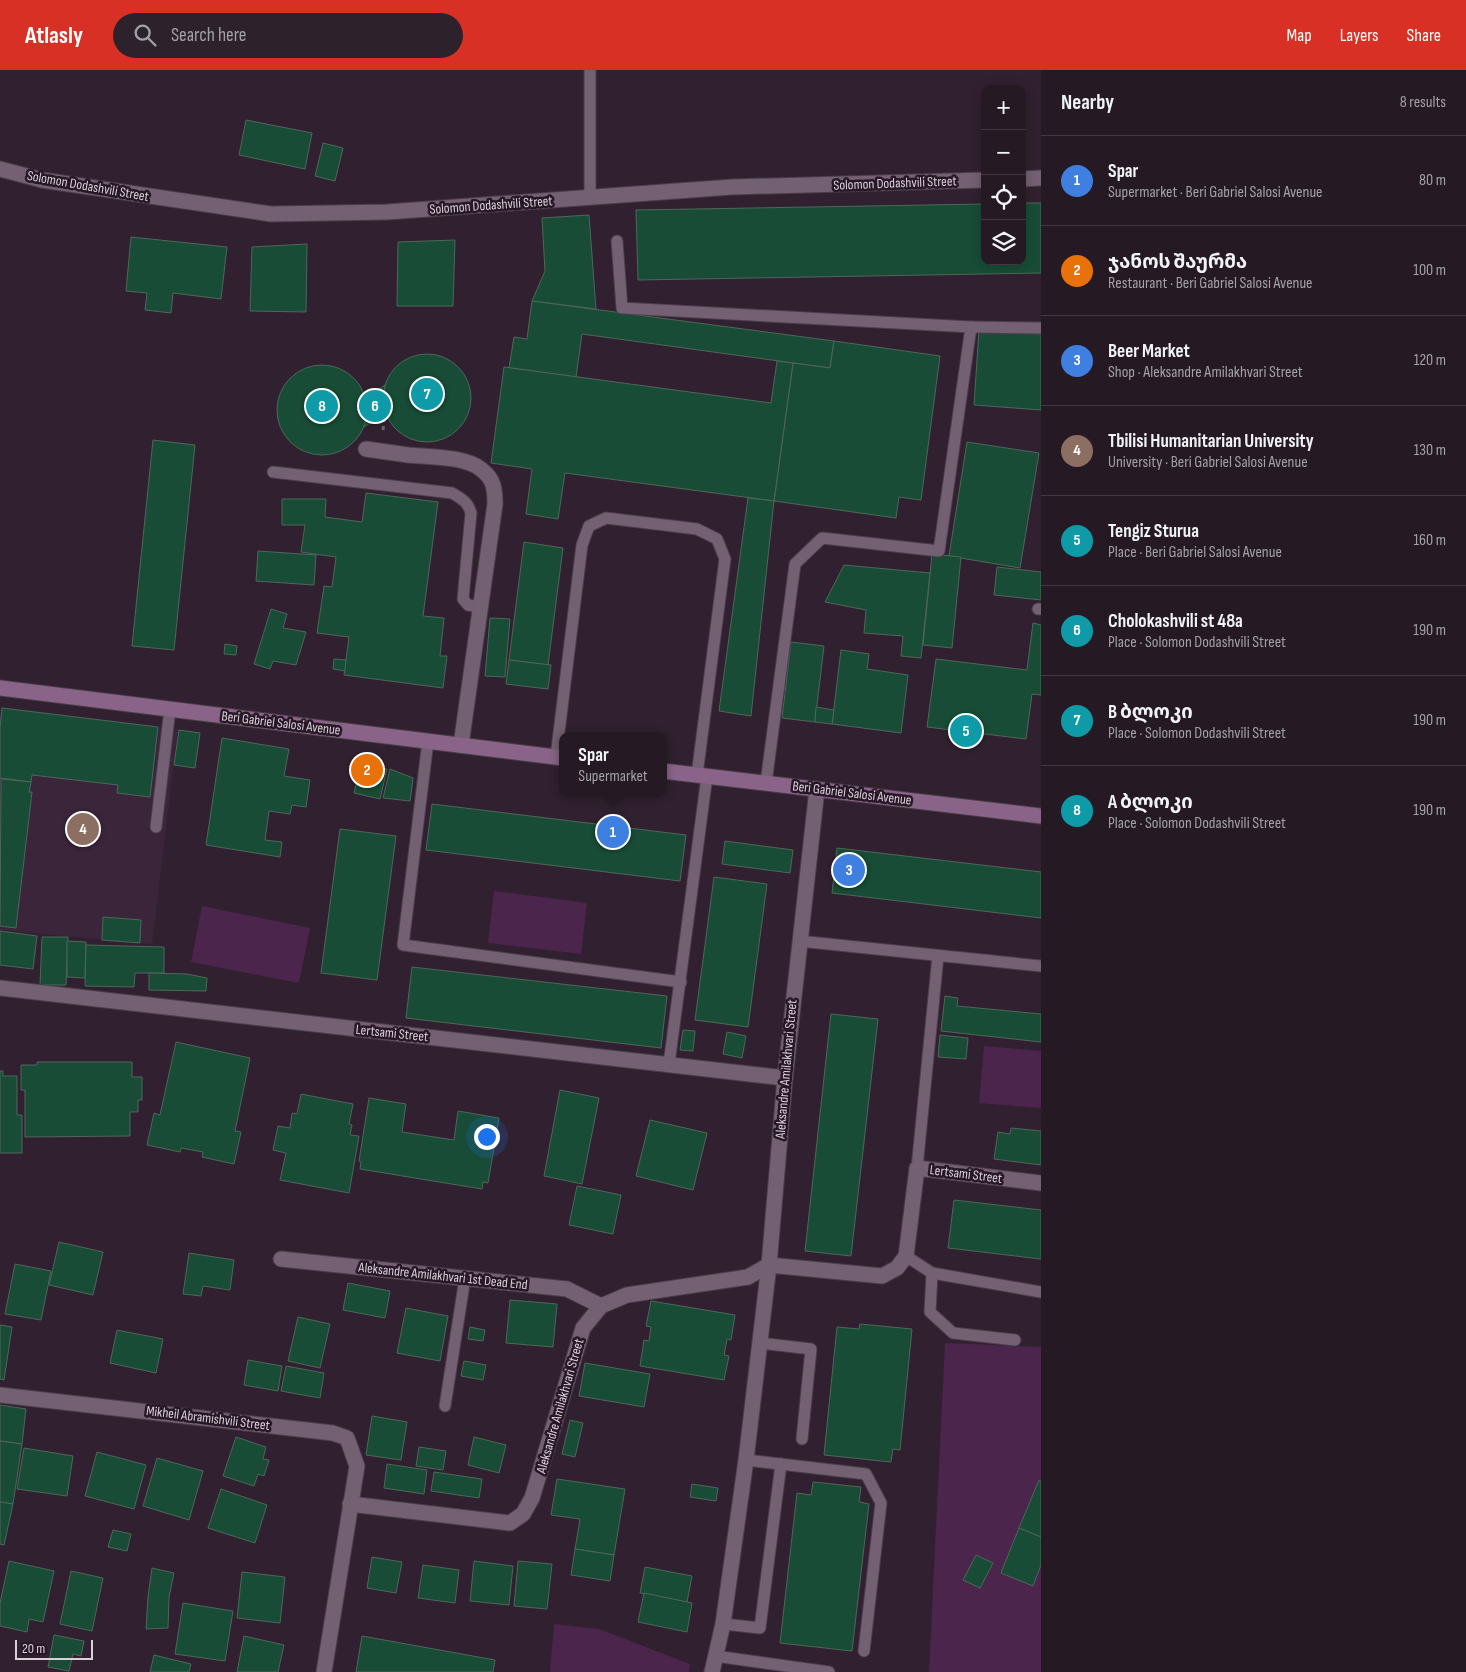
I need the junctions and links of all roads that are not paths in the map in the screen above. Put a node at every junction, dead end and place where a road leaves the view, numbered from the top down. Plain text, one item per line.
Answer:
1 (590, 70) edge
2 (0, 169) edge
3 (1041, 178) edge
4 (1026, 179) edge
5 (981, 180) edge
6 (590, 198) junction
7 (617, 241) dead end
8 (971, 327) junction
9 (1041, 328) edge
10 (366, 449) dead end
11 (273, 472) dead end
12 (480, 607) junction
13 (0, 688) edge
14 (170, 709) junction
15 (562, 732) edge
16 (428, 741) junction
17 (461, 745) junction
18 (559, 758) edge
19 (667, 772) edge
20 (702, 776) junction
21 (766, 783) junction
22 (817, 789) junction
23 (1041, 816) edge
24 (156, 828) dead end
25 (799, 941) junction
26 (938, 956) junction
27 (1041, 966) edge
28 (681, 982) junction
29 (0, 988) edge
30 (669, 1064) junction
31 (785, 1078) junction
32 (917, 1168) junction
33 (1041, 1183) edge
34 (906, 1256) junction
35 (281, 1258) dead end
36 (769, 1265) junction
37 (932, 1273) junction
38 (465, 1278) junction
39 (1041, 1292) edge
40 (601, 1306) junction
41 (1015, 1340) dead end
42 (760, 1343) junction
43 (0, 1395) edge
44 (445, 1406) dead end
45 (802, 1439) dead end
46 (746, 1460) junction
47 (781, 1464) junction
48 (350, 1504) junction
49 (723, 1624) junction
50 (864, 1652) dead end
51 (715, 1656) junction
52 (324, 1672) edge
53 (712, 1672) edge
54 (829, 1672) edge

1 - 6 lane
2 - 6 street, Solomon Dodashvili Street
3 - 4 street
5 - 6 street, Solomon Dodashvili Street
7 - 8 lane
8 - 9 lane
8 - 21 lane
10 - 12 street
11 - 12 lane
12 - 17 street
13 - 14 main road, Beri Gabriel Salosi Avenue
14 - 16 main road, Beri Gabriel Salosi Avenue
14 - 24 lane
15 - 20 lane
16 - 17 main road, Beri Gabriel Salosi Avenue
16 - 28 lane
17 - 18 main road, Beri Gabriel Salosi Avenue
19 - 20 main road, Beri Gabriel Salosi Avenue
20 - 21 main road, Beri Gabriel Salosi Avenue
20 - 28 lane
21 - 22 main road, Beri Gabriel Salosi Avenue
22 - 23 main road, Beri Gabriel Salosi Avenue
22 - 25 street, Aleksandre Amilakhvari Street
25 - 26 lane
25 - 31 street, Aleksandre Amilakhvari Street
26 - 27 lane
26 - 32 lane
28 - 30 lane
29 - 30 street, Lertsami Street
30 - 31 street, Lertsami Street
31 - 36 street, Aleksandre Amilakhvari Street
32 - 33 street, Lertsami Street
32 - 34 street, Lertsami Street
34 - 36 street
34 - 37 lane
35 - 38 street, Aleksandre Amilakhvari 1st Dead End
36 - 40 street, Aleksandre Amilakhvari Street
36 - 42 street
37 - 39 lane
37 - 41 lane
38 - 40 street, Aleksandre Amilakhvari 1st Dead End
38 - 44 lane
40 - 48 street, Aleksandre Amilakhvari Street
42 - 45 lane
42 - 46 street
43 - 48 street, Mikheil Abramishvili Street
46 - 47 lane
46 - 49 street
47 - 49 lane
47 - 50 lane
48 - 52 street
49 - 51 street
51 - 53 street
51 - 54 lane

